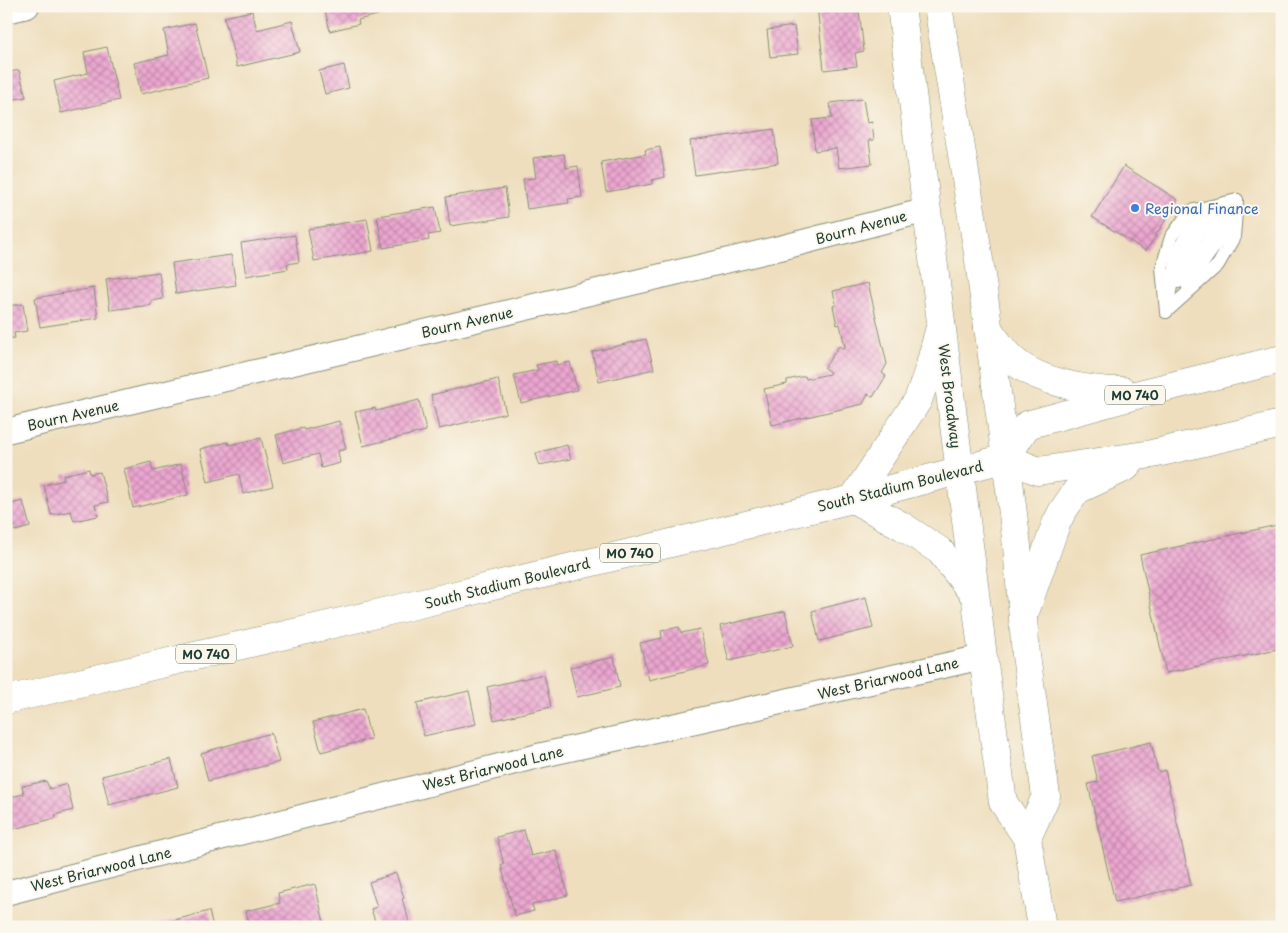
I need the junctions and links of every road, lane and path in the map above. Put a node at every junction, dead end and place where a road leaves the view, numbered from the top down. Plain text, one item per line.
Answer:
1 (28, 6) edge
2 (901, 6) edge
3 (938, 6) edge
4 (6, 11) edge
5 (1237, 200) junction
6 (927, 210) junction
7 (1166, 312) junction
8 (941, 323) junction
9 (988, 329) junction
10 (1282, 359) edge
11 (1146, 392) junction
12 (1282, 424) edge
13 (6, 431) edge
14 (1152, 454) junction
15 (1006, 458) junction
16 (960, 472) junction
17 (853, 499) junction
18 (975, 597) junction
19 (1023, 620) junction
20 (982, 657) junction
21 (6, 700) edge
22 (1027, 838) junction
23 (6, 893) edge
24 (1042, 927) edge

1 - 4 street
2 - 6 main road, West Broadway
3 - 9 main road
5 - 7 lane
5 - 7 lane
5 - 7 lane
6 - 8 main road, West Broadway
6 - 13 street, Bourn Avenue
8 - 16 main road, West Broadway
8 - 17 main road
9 - 11 main road
9 - 15 main road
10 - 11 main road, MO 740
11 - 15 main road, MO 740
12 - 14 main road
14 - 15 main road
14 - 19 main road
15 - 16 main road, South Stadium Boulevard / MO 740
15 - 19 main road
16 - 17 main road, South Stadium Boulevard / MO 740
16 - 18 main road, West Broadway
17 - 18 main road
17 - 21 main road, South Stadium Boulevard / MO 740
18 - 20 main road, West Broadway
19 - 22 main road
20 - 22 main road, West Broadway
20 - 23 street, West Briarwood Lane
22 - 24 main road, West Broadway

